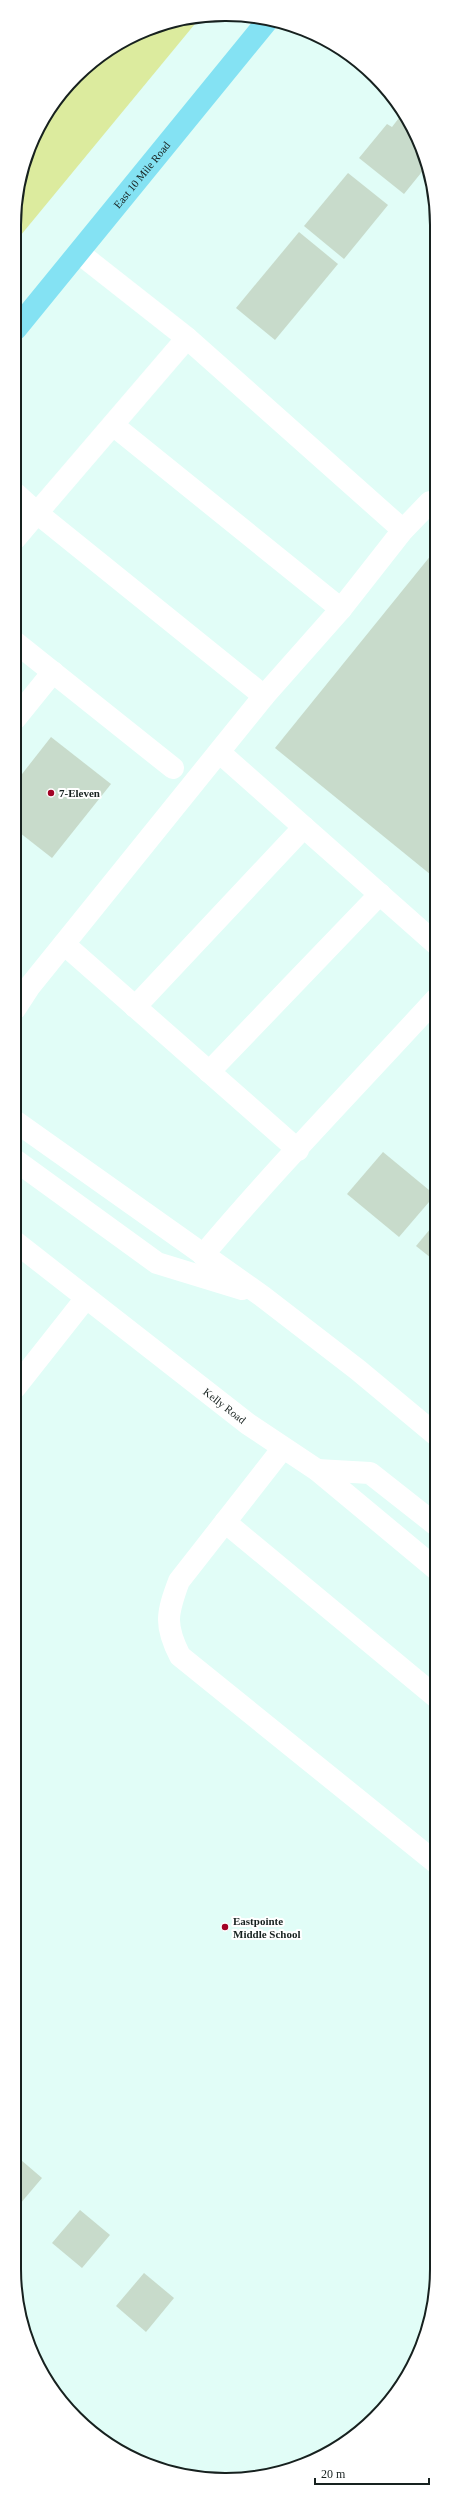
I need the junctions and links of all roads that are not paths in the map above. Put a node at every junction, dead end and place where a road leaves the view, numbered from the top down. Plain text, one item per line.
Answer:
1 (264, 25) edge
2 (79, 252) junction
3 (21, 323) edge
4 (187, 338) junction
5 (113, 425) junction
6 (21, 499) edge
7 (430, 502) edge
8 (37, 513) junction
9 (403, 530) junction
10 (21, 533) edge
11 (340, 609) junction
12 (21, 647) edge
13 (53, 672) junction
14 (264, 696) junction
15 (21, 712) edge
16 (219, 752) junction
17 (173, 768) dead end
18 (304, 827) junction
19 (380, 894) junction
20 (430, 939) edge
21 (64, 944) junction
22 (21, 1001) edge
23 (430, 1006) edge
24 (136, 1007) junction
25 (209, 1072) junction
26 (21, 1125) edge
27 (298, 1150) junction
28 (21, 1164) edge
29 (21, 1247) edge
30 (203, 1255) junction
31 (262, 1296) junction
32 (86, 1298) junction
33 (21, 1380) edge
34 (430, 1430) edge
35 (283, 1448) junction
36 (317, 1470) junction
37 (430, 1520) edge
38 (225, 1522) junction
39 (430, 1564) edge
40 (430, 1692) edge
41 (430, 1857) edge

1 - 2 main road, East 10 Mile Road
2 - 3 main road, East 10 Mile Road
2 - 4 street
4 - 5 street
4 - 9 street
5 - 8 street
5 - 11 street
6 - 8 street
7 - 9 street
8 - 10 street
8 - 14 street
9 - 11 street
11 - 14 street
12 - 13 street
13 - 15 street
13 - 17 street
14 - 16 street
16 - 18 street
16 - 21 street
18 - 19 street
18 - 24 street
19 - 20 street
19 - 25 street
21 - 22 street
21 - 24 street
23 - 27 street
24 - 25 street
25 - 27 street
26 - 30 street
27 - 30 street
28 - 31 street
29 - 32 street, Kelly Road
30 - 31 street
31 - 34 street
32 - 33 street
32 - 35 street, Kelly Road
35 - 36 street, Kelly Road
35 - 38 street
36 - 37 street
36 - 39 street, Kelly Road
38 - 40 street
38 - 41 street

